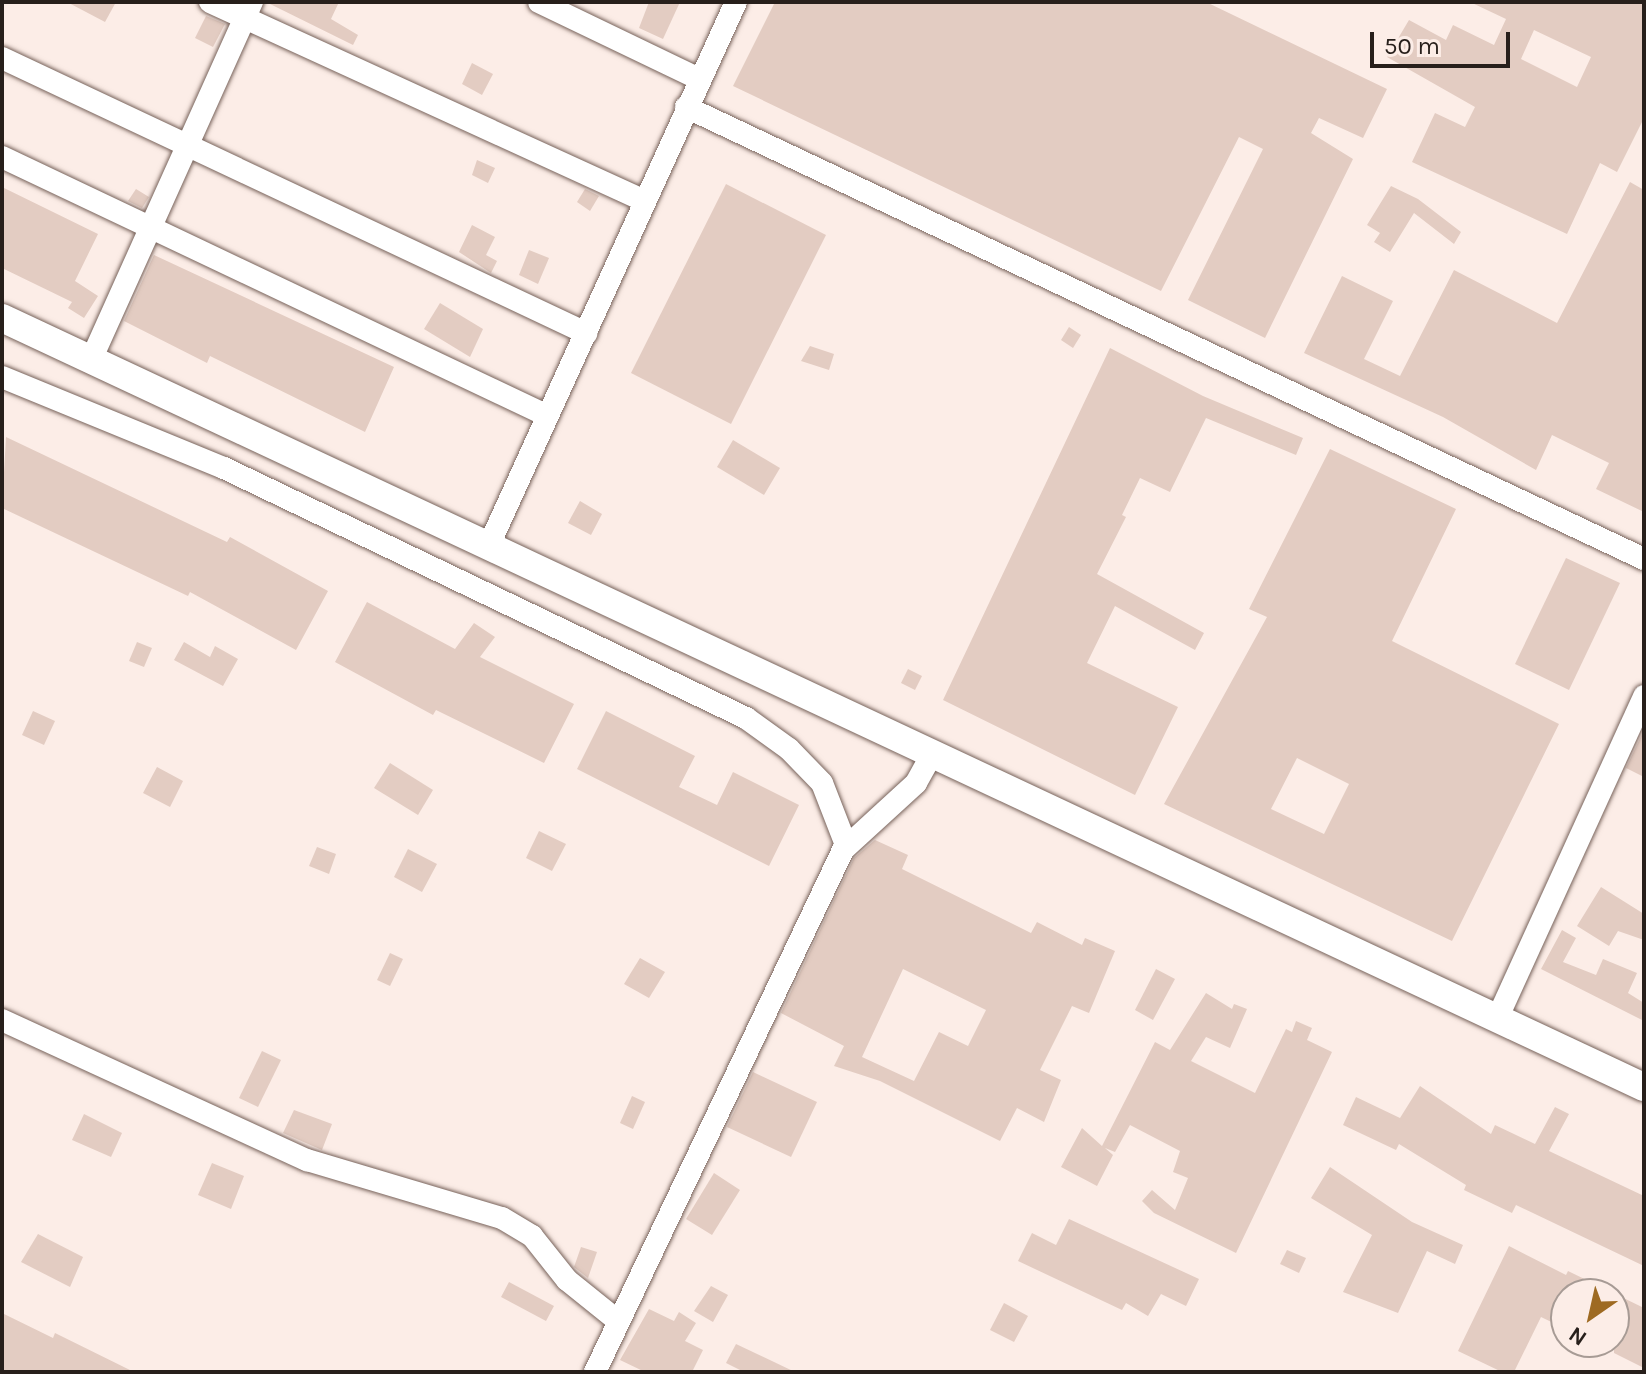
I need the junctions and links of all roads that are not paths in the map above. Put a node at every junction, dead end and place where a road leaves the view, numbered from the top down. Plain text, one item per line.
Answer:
1 (210, 2) edge
2 (539, 2) edge
3 (736, 2) edge
4 (248, 10) edge
5 (2, 58) edge
6 (699, 79) junction
7 (686, 107) junction
8 (190, 144) junction
9 (2, 157) edge
10 (644, 201) junction
11 (152, 228) junction
12 (2, 318) edge
13 (586, 333) junction
14 (91, 360) junction
15 (2, 377) edge
16 (548, 416) junction
17 (490, 543) junction
18 (1644, 559) edge
19 (1644, 696) edge
20 (932, 754) junction
21 (846, 845) junction
22 (1497, 1019) junction
23 (2, 1020) edge
24 (1644, 1087) edge
25 (618, 1321) junction
26 (595, 1372) edge

1 - 4 street
2 - 6 street
3 - 6 street
4 - 8 street
4 - 10 street
5 - 8 street
6 - 7 street
7 - 10 street
7 - 18 street
8 - 11 street
8 - 13 street
9 - 11 street
10 - 13 street
11 - 14 street
11 - 16 street
12 - 14 street
13 - 16 street
14 - 17 street
15 - 21 street
16 - 17 street
17 - 20 street
19 - 22 street
20 - 21 street
20 - 22 street
21 - 25 street
22 - 24 street
23 - 25 street
25 - 26 street

